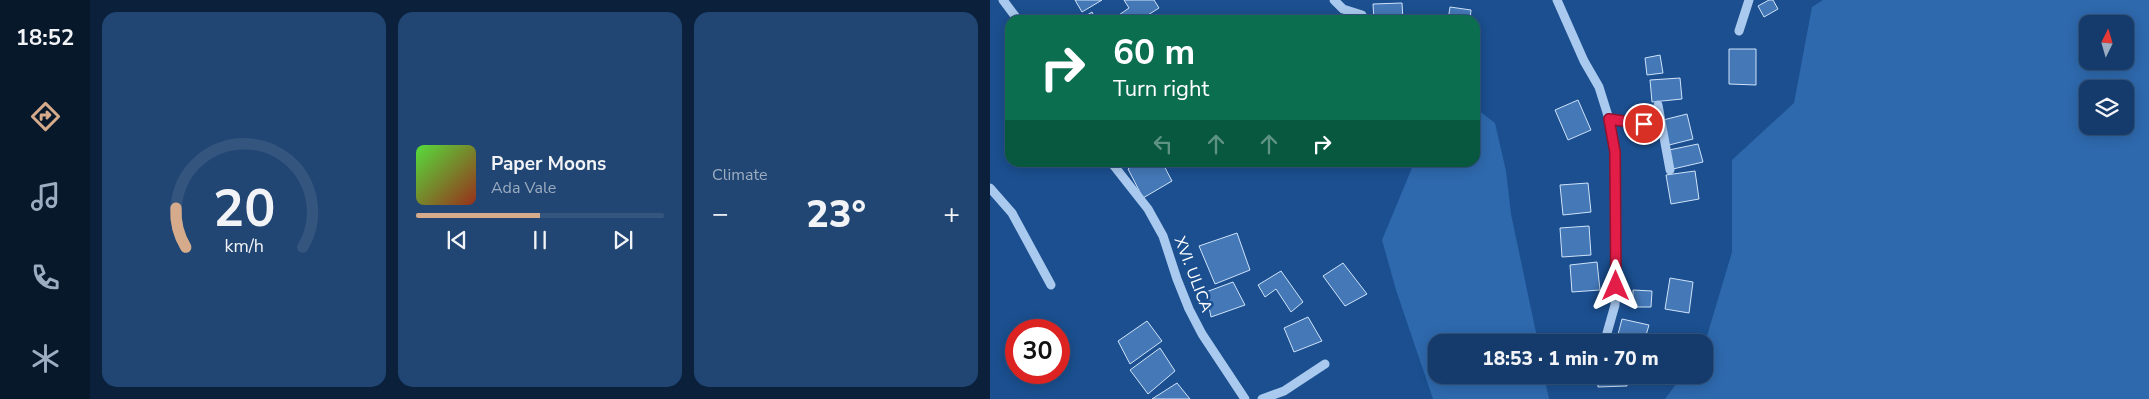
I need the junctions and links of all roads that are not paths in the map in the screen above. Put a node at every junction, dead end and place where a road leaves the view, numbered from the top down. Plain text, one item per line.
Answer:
1 (1003, 0) edge
2 (1334, 0) edge
3 (1557, 0) edge
4 (1749, 0) edge
5 (1014, 15) edge
6 (1362, 15) dead end
7 (1739, 31) dead end
8 (1658, 105) dead end
9 (1609, 119) junction
10 (1662, 126) junction
11 (1115, 167) edge
12 (1670, 170) dead end
13 (990, 188) edge
14 (1052, 285) dead end
15 (1607, 333) dead end
16 (1325, 364) dead end
17 (1245, 399) edge
18 (1262, 399) edge

1 - 5 street
2 - 6 street
3 - 9 street
4 - 7 street
8 - 10 street
9 - 10 street
9 - 15 street
10 - 12 street
11 - 17 street, XVI. ULICA
13 - 14 street
16 - 18 street

